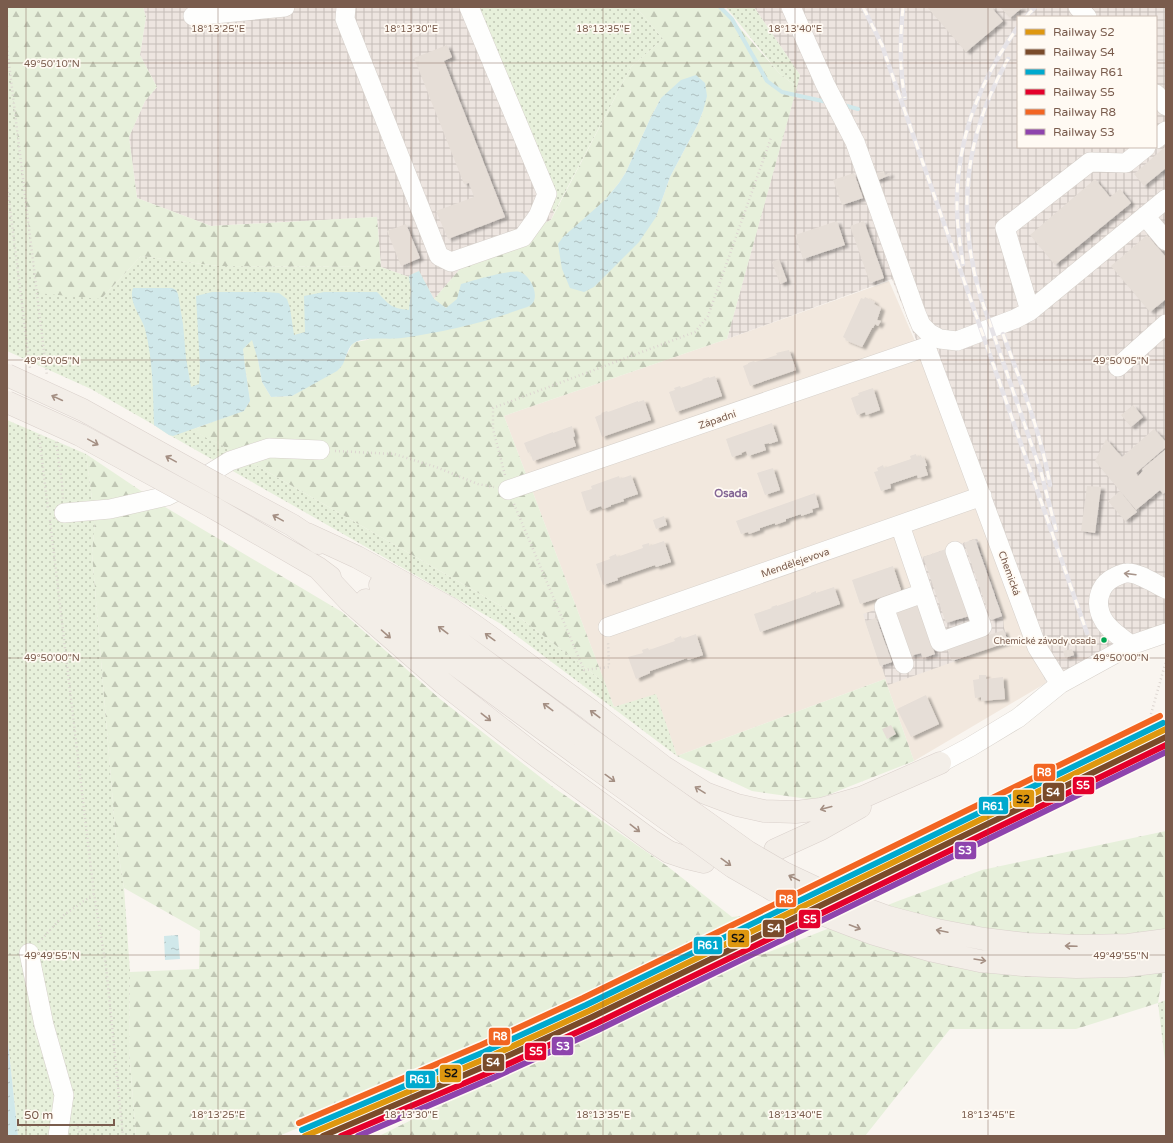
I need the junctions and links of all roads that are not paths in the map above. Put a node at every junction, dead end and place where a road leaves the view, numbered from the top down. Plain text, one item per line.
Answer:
1 (285, 7) edge
2 (346, 7) edge
3 (469, 7) edge
4 (791, 7) edge
5 (1078, 7) edge
6 (193, 16) dead end
7 (1086, 16) edge
8 (1157, 95) edge
9 (1166, 106) edge
10 (1166, 131) edge
11 (1157, 138) edge
12 (1145, 148) edge
13 (1166, 199) edge
14 (1154, 222) edge
15 (1166, 241) edge
16 (1030, 311) junction
17 (1166, 324) edge
18 (926, 347) joint
19 (1118, 367) dead end
20 (7, 375) edge
21 (7, 402) edge
22 (320, 450) road end
23 (508, 490) road end
24 (982, 496) junction
25 (64, 513) road end
26 (900, 525) junction
27 (307, 534) junction
28 (955, 551) dead end
29 (318, 568) junction
30 (1166, 589) edge
31 (923, 593) junction
32 (608, 627) road end
33 (1166, 633) edge
34 (1131, 645) junction
35 (904, 664) dead end
36 (1060, 684) junction
37 (584, 747) junction
38 (940, 762) junction
39 (775, 850) dead end
40 (704, 862) dead end
41 (1166, 940) edge
42 (30, 953) road end
43 (1166, 961) edge
44 (58, 1136) edge

1 - 6 street
2 - 3 street
4 - 16 street
5 - 7 street
8 - 9 street
10 - 11 street
12 - 16 street
13 - 14 street
14 - 15 street
14 - 16 street
17 - 19 street
18 - 23 street, Západní
18 - 24 street, Chemická
27 -> 20 main road, bridge
21 -> 29 main road, bridge
22 - 25 street
24 - 26 street, Mendělejevova
24 - 36 street, Chemická
26 - 31 street
26 - 32 street, Mendělejevova
37 -> 27 main road
38 -> 27 main road
28 - 31 street
29 - 37 main road
29 -> 40 main road
30 -> 34 street
31 - 35 street
33 - 34 street
34 - 36 street
36 - 38 street
41 -> 37 main road, bridge
37 -> 43 main road, bridge
38 - 39 main road
42 - 44 street

